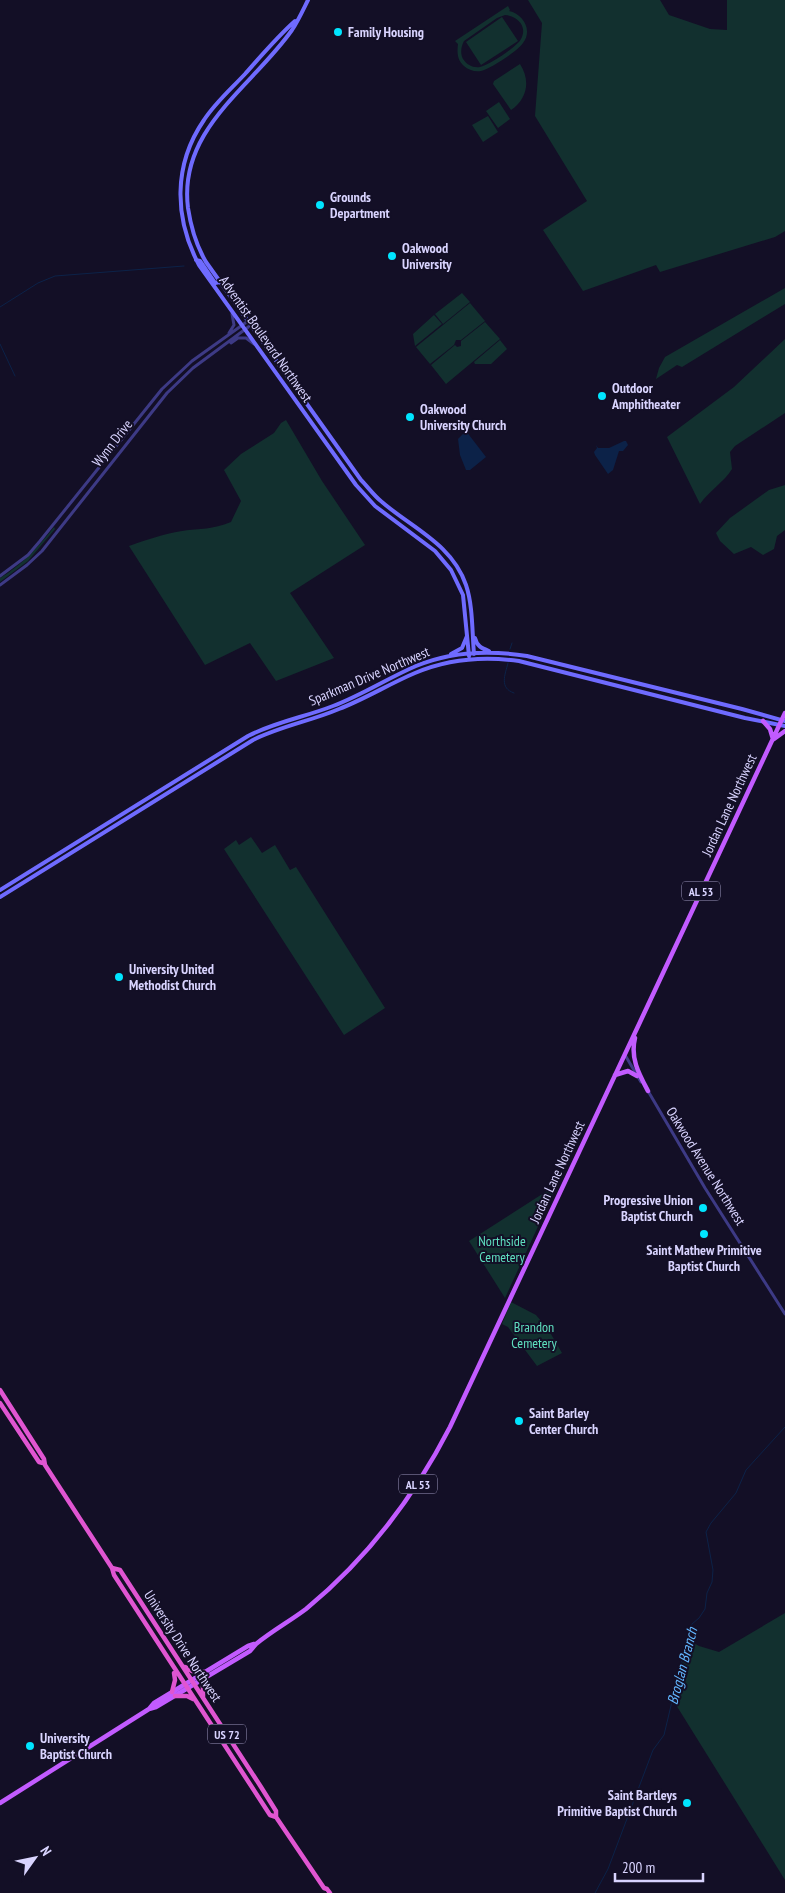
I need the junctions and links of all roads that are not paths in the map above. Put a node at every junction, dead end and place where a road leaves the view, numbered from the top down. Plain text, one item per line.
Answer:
1 (308, 0) edge
2 (298, 18) junction
3 (196, 260) junction
4 (220, 282) junction
5 (232, 310) junction
6 (248, 321) junction
7 (242, 325) junction
8 (251, 325) junction
9 (245, 330) junction
10 (227, 336) junction
11 (257, 346) junction
12 (215, 352) junction
13 (0, 576) edge
14 (0, 585) edge
15 (473, 630) junction
16 (468, 635) junction
17 (491, 652) junction
18 (473, 655) junction
19 (444, 657) junction
20 (785, 713) edge
21 (763, 721) junction
22 (783, 723) edge
23 (785, 731) edge
24 (773, 740) junction
25 (0, 890) edge
26 (0, 897) edge
27 (637, 1028) junction
28 (625, 1055) junction
29 (615, 1075) junction
30 (638, 1076) junction
31 (648, 1091) junction
32 (785, 1314) edge
33 (0, 1390) edge
34 (0, 1403) edge
35 (4, 1410) junction
36 (15, 1414) junction
37 (11, 1419) junction
38 (21, 1423) junction
39 (43, 1463) junction
40 (112, 1568) junction
41 (180, 1662) junction
42 (172, 1667) junction
43 (206, 1674) junction
44 (193, 1682) junction
45 (185, 1687) junction
46 (174, 1694) junction
47 (204, 1698) junction
48 (194, 1699) junction
49 (0, 1803) edge
50 (276, 1817) junction
51 (324, 1890) edge
52 (330, 1893) edge

1 - 2 main road, Adventist Boulevard Northwest
2 - 3 main road, Adventist Boulevard Northwest
2 - 4 main road, Adventist Boulevard Northwest
3 - 4 main road
3 - 5 main road, Adventist Boulevard Northwest
4 - 6 main road, Adventist Boulevard Northwest
5 - 7 main road, Adventist Boulevard Northwest
5 - 10 street
6 - 7 street, Wynn Drive
6 - 8 main road, Adventist Boulevard Northwest
7 - 9 main road, Adventist Boulevard Northwest
7 - 10 street, Wynn Drive
8 - 9 street, Wynn Drive
8 - 15 main road, Adventist Boulevard Northwest
9 - 11 main road, Adventist Boulevard Northwest
9 - 12 street, Wynn Drive
10 - 13 street, Wynn Drive
11 - 12 street
11 - 16 main road, Adventist Boulevard Northwest
12 - 14 street, Wynn Drive
15 - 17 main road
15 - 18 main road, Adventist Boulevard Northwest
16 - 18 main road, Adventist Boulevard Northwest
16 - 19 main road
17 - 18 main road, Sparkman Drive Northwest
17 - 22 main road, Sparkman Drive Northwest
18 - 19 main road, Sparkman Drive Northwest
18 - 21 main road, Sparkman Drive Northwest
18 - 26 main road, Sparkman Drive Northwest
19 - 25 main road, Sparkman Drive Northwest
20 - 22 main road, Jordan Lane Northwest / AL 53
21 - 22 main road, Sparkman Drive Northwest
21 - 24 main road
22 - 24 main road, Jordan Lane Northwest / AL 53
23 - 24 main road
24 - 27 main road, Jordan Lane Northwest / AL 53
27 - 28 main road, Jordan Lane Northwest / AL 53
27 - 31 main road
28 - 29 main road, Jordan Lane Northwest / AL 53
28 - 30 street, Oakwood Avenue Northwest
29 - 30 main road
29 - 43 main road, Jordan Lane Northwest / AL 53
30 - 31 street, Oakwood Avenue Northwest
31 - 32 street, Oakwood Avenue Northwest
33 - 36 highway, University Drive Northwest / US 72
34 - 35 highway, University Drive Northwest / US 72
35 - 36 highway
35 - 37 highway, University Drive Northwest / US 72
36 - 38 highway, University Drive Northwest / US 72
37 - 38 highway
37 - 39 highway, University Drive Northwest / US 72
38 - 39 highway, University Drive Northwest / US 72
39 - 40 highway, University Drive Northwest / US 72
40 - 41 highway, University Drive Northwest / US 72
40 - 42 highway, University Drive Northwest / US 72
41 - 43 highway
41 - 44 highway, University Drive Northwest / US 72
42 - 45 highway, University Drive Northwest / US 72
42 - 46 highway
43 - 44 main road, Jordan Lane Northwest / AL 53
43 - 47 highway
44 - 45 main road, Jordan Lane Northwest / AL 53
44 - 47 highway, University Drive Northwest / US 72
45 - 46 main road, Jordan Lane Northwest / AL 53
45 - 48 highway, University Drive Northwest / US 72
46 - 48 highway
46 - 49 main road, Jordan Lane Northwest / AL 53
47 - 50 highway, University Drive Northwest / US 72
48 - 50 highway, University Drive Northwest / US 72
50 - 51 highway, University Drive Northwest / US 72
51 - 52 highway, University Drive Northwest / US 72

